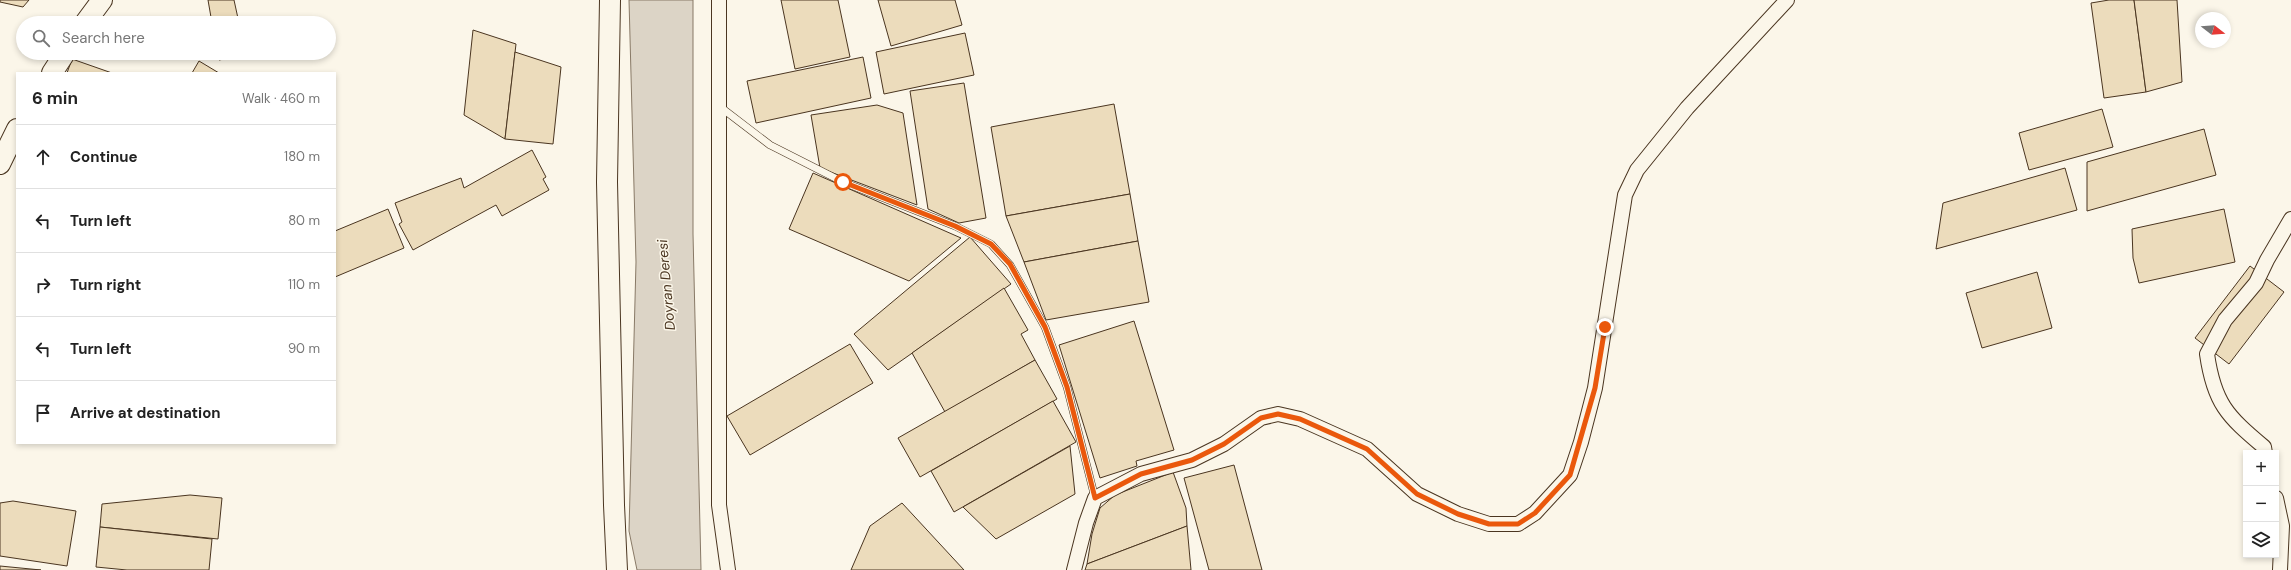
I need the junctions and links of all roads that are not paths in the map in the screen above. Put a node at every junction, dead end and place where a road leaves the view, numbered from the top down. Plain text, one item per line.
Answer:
1 (102, 0) edge
2 (610, 0) edge
3 (719, 0) edge
4 (1787, 0) edge
5 (90, 16) edge
6 (60, 60) edge
7 (53, 72) edge
8 (719, 106) junction
9 (16, 131) edge
10 (0, 164) edge
11 (2291, 219) edge
12 (2264, 450) edge
13 (1095, 498) junction
14 (2279, 512) edge
15 (617, 570) edge
16 (728, 570) edge
17 (1074, 570) edge
18 (2280, 570) edge

1 - 5 street
2 - 15 street
3 - 8 street
4 - 13 street
6 - 7 street
8 - 13 lane
8 - 16 street
9 - 10 street
11 - 12 street
13 - 17 street
14 - 18 street

